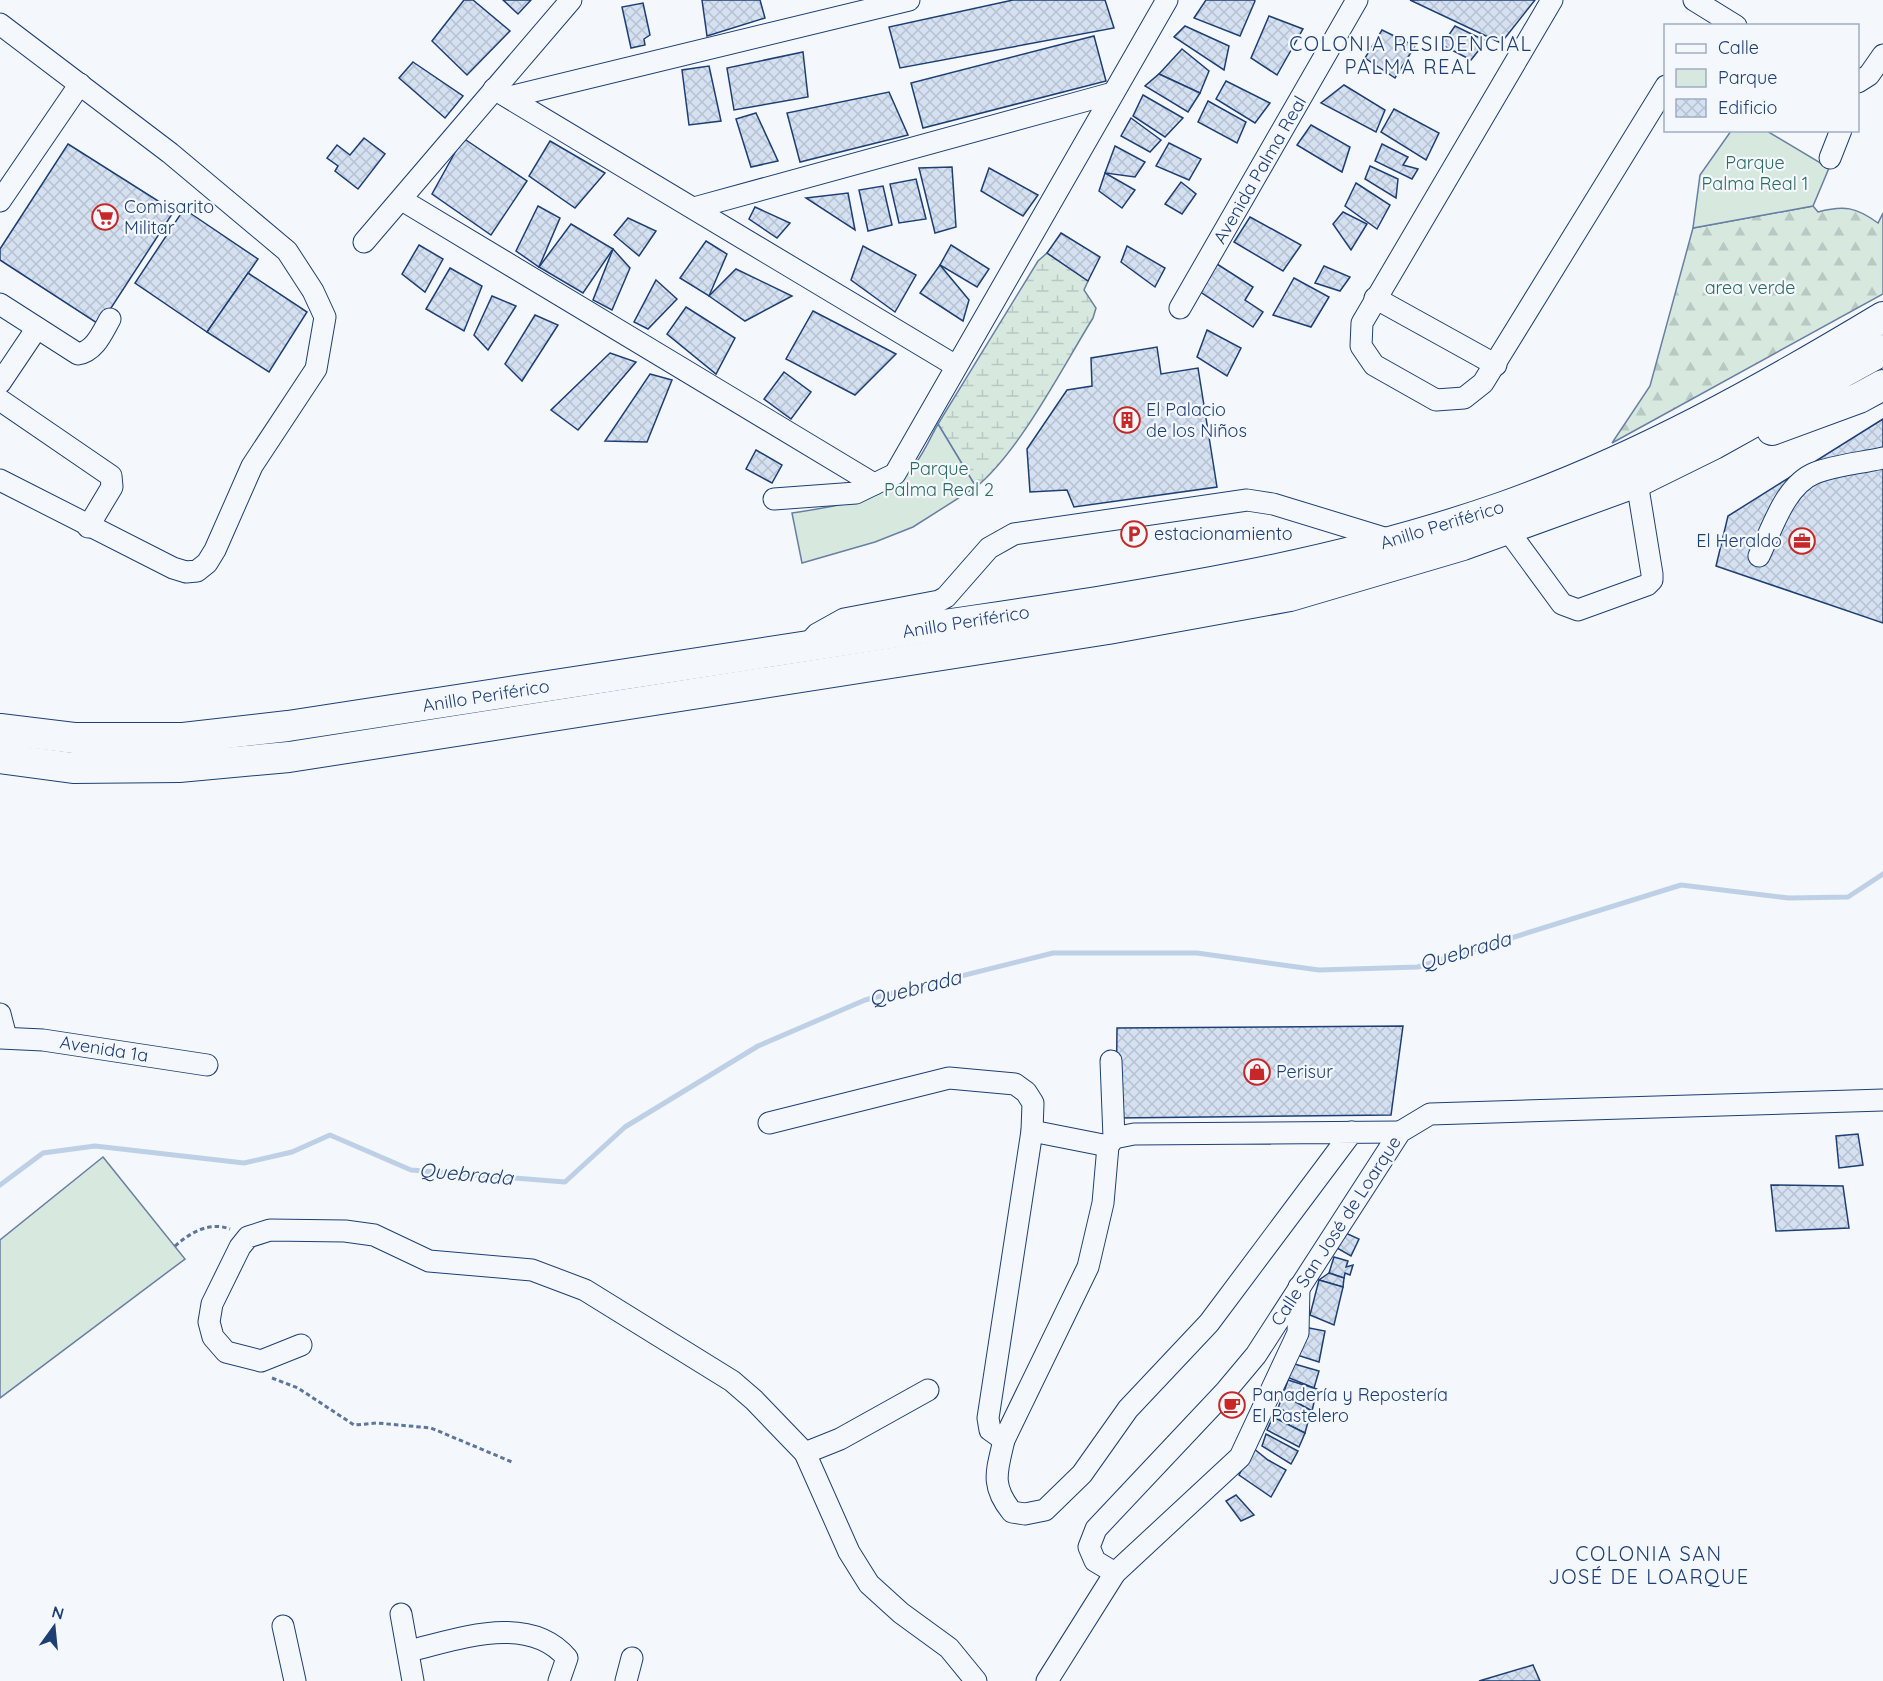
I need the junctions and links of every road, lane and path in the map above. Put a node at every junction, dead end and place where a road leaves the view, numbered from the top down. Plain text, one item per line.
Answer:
1 (909, 0) edge
2 (1167, 0) edge
3 (1357, 0) edge
4 (1552, 0) edge
5 (564, 2) edge
6 (1706, 9) edge
7 (0, 24) edge
8 (1732, 24) edge
9 (1883, 55) edge
10 (1859, 81) edge
11 (80, 84) junction
12 (1664, 88) edge
13 (501, 93) junction
14 (1113, 93) junction
15 (1840, 132) edge
16 (1830, 158) dead end
17 (402, 200) junction
18 (0, 201) edge
19 (694, 208) junction
20 (364, 242) dead end
21 (1375, 298) junction
22 (0, 304) edge
23 (1180, 308) dead end
24 (1883, 317) edge
25 (110, 319) dead end
26 (37, 328) junction
27 (1883, 350) edge
28 (1496, 365) junction
29 (956, 366) junction
30 (0, 382) edge
31 (1883, 385) edge
32 (0, 400) edge
33 (1714, 444) junction
34 (1883, 458) edge
35 (0, 480) edge
36 (1637, 482) junction
37 (874, 484) junction
38 (774, 499) dead end
39 (88, 527) junction
40 (1507, 529) junction
41 (1395, 541) junction
42 (1759, 556) dead end
43 (804, 647) junction
44 (0, 729) edge
45 (0, 758) edge
46 (0, 1014) edge
47 (3, 1037) edge
48 (1111, 1061) dead end
49 (207, 1065) dead end
50 (1883, 1100) edge
51 (769, 1123) dead end
52 (1032, 1131) junction
53 (1352, 1132) junction
54 (1400, 1132) junction
55 (1111, 1142) junction
56 (248, 1237) junction
57 (175, 1246) dead end
58 (1299, 1286) junction
59 (301, 1345) dead end
60 (261, 1361) junction
61 (928, 1390) dead end
62 (1004, 1440) junction
63 (805, 1453) junction
64 (512, 1462) dead end
65 (1115, 1573) junction
66 (401, 1614) dead end
67 (283, 1626) dead end
68 (408, 1651) junction
69 (632, 1658) dead end
70 (295, 1681) edge
71 (413, 1681) edge
72 (559, 1681) edge
73 (626, 1681) edge
74 (976, 1681) edge
75 (1047, 1681) edge

1 - 13 street
2 - 14 street
3 - 23 street, Avenida Palma Real
4 - 21 street
5 - 13 street
6 - 8 street
7 - 11 street
9 - 10 street
11 - 18 street
11 - 39 street
12 - 28 street
13 - 17 street
13 - 19 street
14 - 19 street
14 - 29 street
15 - 16 street
17 - 20 street
17 - 37 street
19 - 29 street
21 - 28 street
21 - 28 street
22 - 26 street
24 - 41 highway, Anillo Periférico
25 - 26 street
26 - 30 street
27 - 33 highway, Anillo Periférico
29 - 37 street
31 - 33 highway
32 - 39 street
33 - 36 highway, Anillo Periférico
34 - 42 street
35 - 39 street
36 - 40 highway, Anillo Periférico
36 - 40 street
37 - 38 street
40 - 45 highway, Anillo Periférico
41 - 43 highway, Anillo Periférico
41 - 43 street
43 - 44 highway, Anillo Periférico
46 - 47 street
47 - 49 street, Avenida 1a
48 - 55 street
50 - 54 street, Calle San José de Loarque
51 - 52 street
52 - 55 street
52 - 62 street
53 - 54 street
53 - 55 street
53 - 62 street
54 - 58 street, Calle San José de Loarque
55 - 62 street
56 - 57 path
56 - 60 street
56 - 63 street
58 - 65 street
58 - 65 street, Calle San José de Loarque
59 - 60 street
60 - 64 path
61 - 63 street
63 - 74 street
65 - 75 street
66 - 68 street
67 - 70 street
68 - 71 street
68 - 72 street
69 - 73 street

